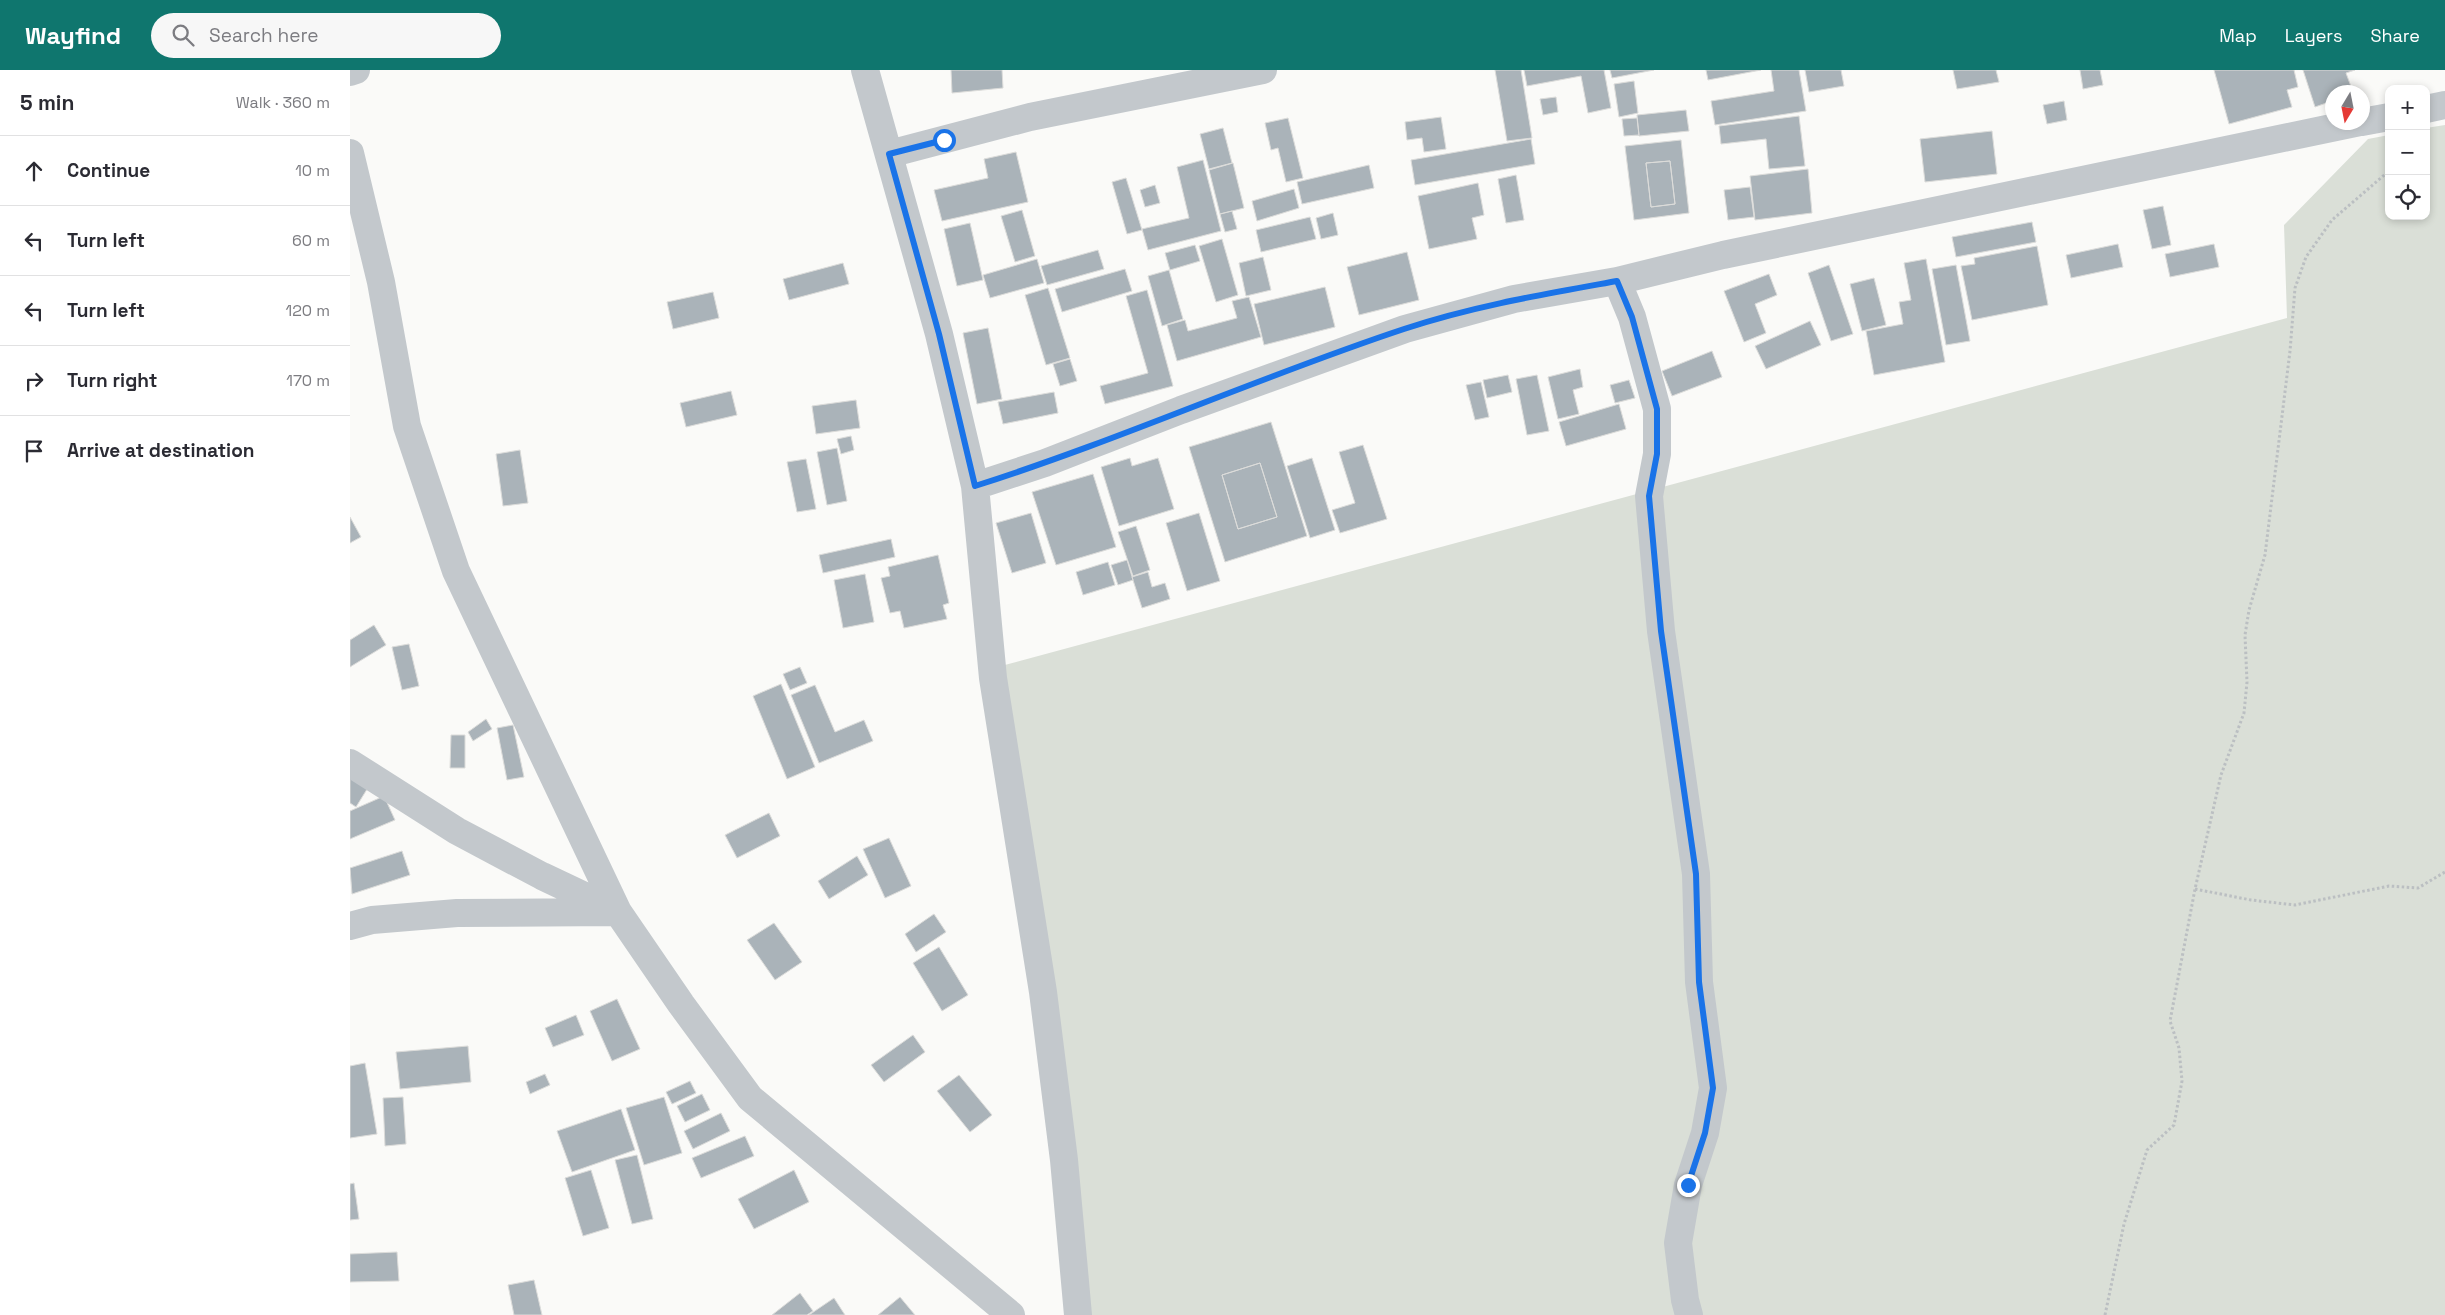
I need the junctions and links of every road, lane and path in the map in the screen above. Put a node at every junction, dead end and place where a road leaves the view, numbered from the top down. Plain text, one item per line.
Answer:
1 (356, 70) edge
2 (865, 70) edge
3 (1263, 70) edge
4 (350, 72) edge
5 (2445, 105) edge
6 (2430, 108) edge
7 (2385, 117) edge
8 (2370, 120) edge
9 (2325, 130) edge
10 (350, 154) edge
11 (889, 154) junction
12 (2385, 174) edge
13 (1617, 281) junction
14 (975, 486) junction
15 (350, 763) edge
16 (2445, 872) edge
17 (2195, 889) junction
18 (618, 912) junction
19 (350, 926) edge
20 (1011, 1315) edge
21 (1078, 1315) edge
22 (1689, 1315) edge
23 (2105, 1315) edge

1 - 4 street
2 - 11 street
3 - 11 street
5 - 6 street
7 - 8 street
9 - 13 street
10 - 18 street
11 - 14 street
12 - 17 path
13 - 14 street
13 - 22 street
14 - 21 street
15 - 18 street
16 - 17 path
17 - 23 path
18 - 19 street
18 - 20 street

